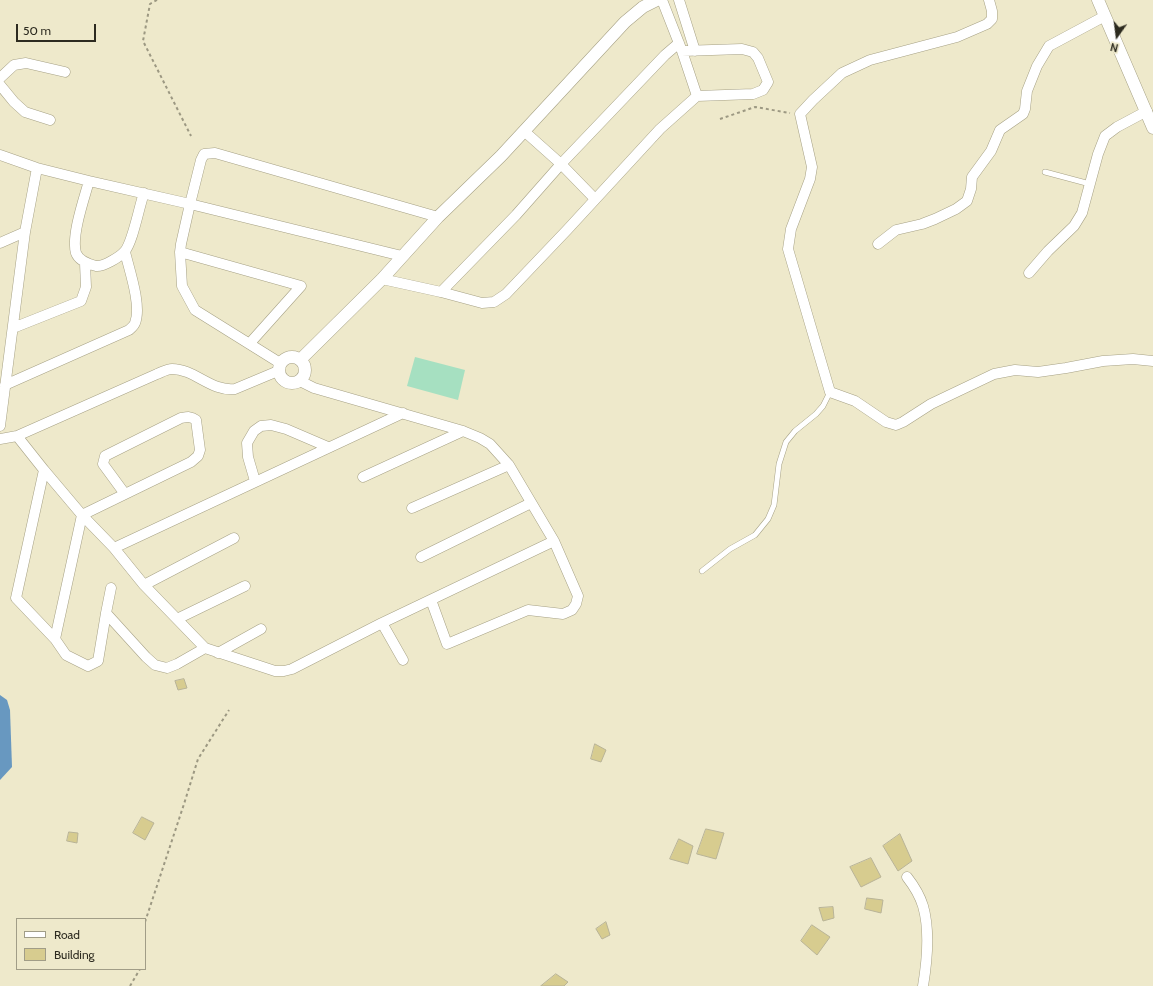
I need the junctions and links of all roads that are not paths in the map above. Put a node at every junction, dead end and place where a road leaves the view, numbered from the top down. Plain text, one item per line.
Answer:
1 (657, 0) edge
2 (662, 0) edge
3 (679, 0) edge
4 (988, 0) edge
5 (1098, 0) edge
6 (1105, 16) junction
7 (681, 47) junction
8 (695, 51) junction
9 (65, 72) dead end
10 (0, 78) edge
11 (0, 85) edge
12 (697, 96) junction
13 (1147, 111) junction
14 (50, 120) dead end
15 (1153, 128) edge
16 (524, 131) junction
17 (0, 154) edge
18 (561, 164) junction
19 (37, 168) junction
20 (1045, 172) dead end
21 (89, 181) junction
22 (1090, 184) junction
23 (144, 193) junction
24 (595, 199) junction
25 (190, 204) junction
26 (438, 217) junction
27 (25, 232) junction
28 (0, 243) edge
29 (878, 244) dead end
30 (125, 252) junction
31 (180, 252) junction
32 (402, 256) junction
33 (85, 264) junction
34 (1029, 273) dead end
35 (382, 279) junction
36 (441, 292) junction
37 (13, 328) junction
38 (250, 343) junction
39 (300, 360) junction
40 (1153, 361) edge
41 (279, 367) junction
42 (300, 380) junction
43 (5, 385) junction
44 (830, 392) junction
45 (403, 413) junction
46 (0, 426) edge
47 (463, 431) junction
48 (17, 436) junction
49 (0, 440) edge
50 (328, 447) junction
51 (509, 465) junction
52 (44, 470) junction
53 (363, 477) dead end
54 (255, 481) junction
55 (125, 494) junction
56 (531, 503) junction
57 (412, 508) dead end
58 (82, 516) junction
59 (234, 538) dead end
60 (554, 541) junction
61 (114, 548) junction
62 (421, 557) dead end
63 (702, 570) dead end
64 (144, 585) junction
65 (245, 586) dead end
66 (111, 588) dead end
67 (431, 600) junction
68 (106, 613) junction
69 (177, 619) junction
70 (382, 623) junction
71 (261, 629) dead end
72 (55, 639) junction
73 (205, 648) junction
74 (218, 653) junction
75 (403, 660) dead end
76 (907, 877) dead end
77 (923, 986) edge

1 - 16 street
2 - 7 street
3 - 8 street
4 - 44 street
5 - 6 street
6 - 13 street
6 - 29 street
7 - 8 street
7 - 12 street
7 - 18 street
8 - 12 street
9 - 10 street
11 - 14 street
12 - 24 street
13 - 15 street
13 - 22 street
16 - 18 street
16 - 26 street
17 - 19 street
18 - 24 street
18 - 36 street
19 - 21 street
19 - 27 street
20 - 22 lane
21 - 23 street
21 - 33 street
22 - 34 street
23 - 25 street
23 - 30 street
24 - 36 street
25 - 26 street
25 - 31 street
25 - 32 street
26 - 32 street
27 - 28 street
27 - 37 street
30 - 33 street
30 - 43 street
31 - 38 street
31 - 38 street
32 - 35 street
33 - 37 street
35 - 36 street
35 - 39 street
37 - 43 street
38 - 41 street
39 - 41 street
39 - 42 street
40 - 44 street
41 - 42 street
41 - 48 street
42 - 45 street
43 - 46 street
44 - 63 lane
45 - 47 street
45 - 50 street
47 - 51 street
47 - 53 street
48 - 49 street
48 - 52 street
50 - 54 street
50 - 54 street
51 - 56 street
51 - 57 street
52 - 58 street
52 - 72 street
54 - 61 street
55 - 55 street
55 - 58 street
56 - 60 street
56 - 62 street
58 - 61 street
58 - 72 street
59 - 64 street
60 - 67 street
60 - 67 street
61 - 64 street
64 - 69 street
65 - 69 street
66 - 68 street
67 - 70 street
68 - 72 street
68 - 73 street
69 - 73 street
70 - 74 street
70 - 75 street
71 - 74 street
73 - 74 street
76 - 77 street

